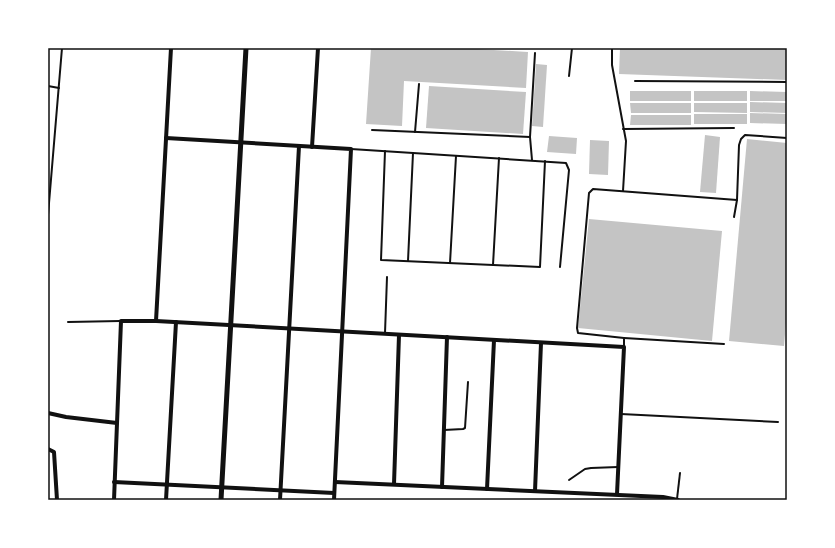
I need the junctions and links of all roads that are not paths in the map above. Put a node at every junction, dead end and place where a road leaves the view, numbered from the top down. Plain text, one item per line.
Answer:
1 (62, 48) edge
2 (171, 48) edge
3 (246, 48) edge
4 (318, 48) edge
5 (572, 48) edge
6 (612, 48) edge
7 (534, 53) dead end
8 (569, 76) dead end
9 (635, 81) dead end
10 (787, 82) edge
11 (419, 84) dead end
12 (48, 86) edge
13 (59, 88) junction
14 (734, 128) dead end
15 (623, 129) junction
16 (372, 130) dead end
17 (415, 132) junction
18 (530, 137) junction
19 (166, 138) junction
20 (787, 138) edge
21 (241, 142) junction
22 (299, 146) junction
23 (312, 147) junction
24 (351, 149) junction
25 (386, 151) junction
26 (413, 153) junction
27 (456, 156) junction
28 (499, 158) junction
29 (532, 160) junction
30 (546, 161) junction
31 (623, 191) junction
32 (737, 200) junction
33 (48, 215) edge
34 (734, 217) dead end
35 (408, 261) junction
36 (450, 263) junction
37 (493, 265) junction
38 (560, 267) dead end
39 (387, 277) dead end
40 (121, 321) junction
41 (156, 321) junction
42 (68, 322) dead end
43 (176, 322) junction
44 (231, 325) junction
45 (289, 328) junction
46 (343, 331) junction
47 (385, 334) junction
48 (399, 334) junction
49 (447, 337) junction
50 (624, 338) junction
51 (494, 340) junction
52 (541, 343) junction
53 (724, 344) dead end
54 (624, 347) junction
55 (468, 382) dead end
56 (48, 413) edge
57 (621, 414) junction
58 (778, 422) dead end
59 (118, 423) junction
60 (444, 430) junction
61 (48, 449) edge
62 (618, 467) junction
63 (680, 473) dead end
64 (569, 480) dead end
65 (114, 482) junction
66 (335, 482) junction
67 (167, 484) junction
68 (394, 484) junction
69 (222, 487) junction
70 (442, 487) junction
71 (486, 489) junction
72 (281, 490) junction
73 (534, 491) junction
74 (334, 492) junction
75 (617, 494) junction
76 (57, 500) edge
77 (114, 500) edge
78 (166, 500) edge
79 (221, 500) edge
80 (280, 500) edge
81 (334, 500) edge
82 (677, 500) edge

1 - 13 lane
2 - 19 street
3 - 21 street
4 - 23 street
5 - 8 lane
6 - 15 lane
7 - 18 lane
9 - 10 lane
11 - 17 lane
12 - 13 lane
13 - 33 lane
14 - 15 lane
15 - 31 lane
16 - 17 lane
17 - 18 lane
18 - 29 lane
19 - 21 street
19 - 41 street
20 - 32 lane
21 - 22 street
21 - 44 street
22 - 23 street
22 - 45 street
23 - 24 street
24 - 25 lane
24 - 46 street
25 - 26 lane
25 - 35 lane
26 - 27 lane
26 - 35 lane
27 - 28 lane
27 - 36 lane
28 - 29 lane
28 - 37 lane
29 - 30 lane
30 - 37 lane
30 - 38 lane
31 - 32 lane
31 - 50 lane
32 - 34 lane
35 - 36 lane
36 - 37 lane
39 - 47 lane
40 - 41 street
40 - 42 lane
40 - 59 street
41 - 43 street
43 - 44 street
43 - 67 street
44 - 45 street
44 - 69 street
45 - 46 street
45 - 72 street
46 - 47 street
46 - 66 street
47 - 48 street
48 - 49 street
48 - 68 street
49 - 51 street
49 - 60 street
50 - 53 lane
50 - 54 lane
51 - 52 street
51 - 71 street
52 - 54 street
52 - 73 street
54 - 57 street
55 - 60 lane
56 - 59 street
57 - 58 lane
57 - 62 street
59 - 65 street
60 - 70 street
61 - 76 street
62 - 64 lane
62 - 75 street
63 - 82 lane
65 - 67 street
65 - 77 street
66 - 68 street
66 - 74 street
67 - 69 street
67 - 78 street
68 - 70 street
69 - 72 street
69 - 79 street
70 - 71 street
71 - 73 street
72 - 74 street
72 - 80 street
73 - 75 street
74 - 81 street
75 - 82 street

